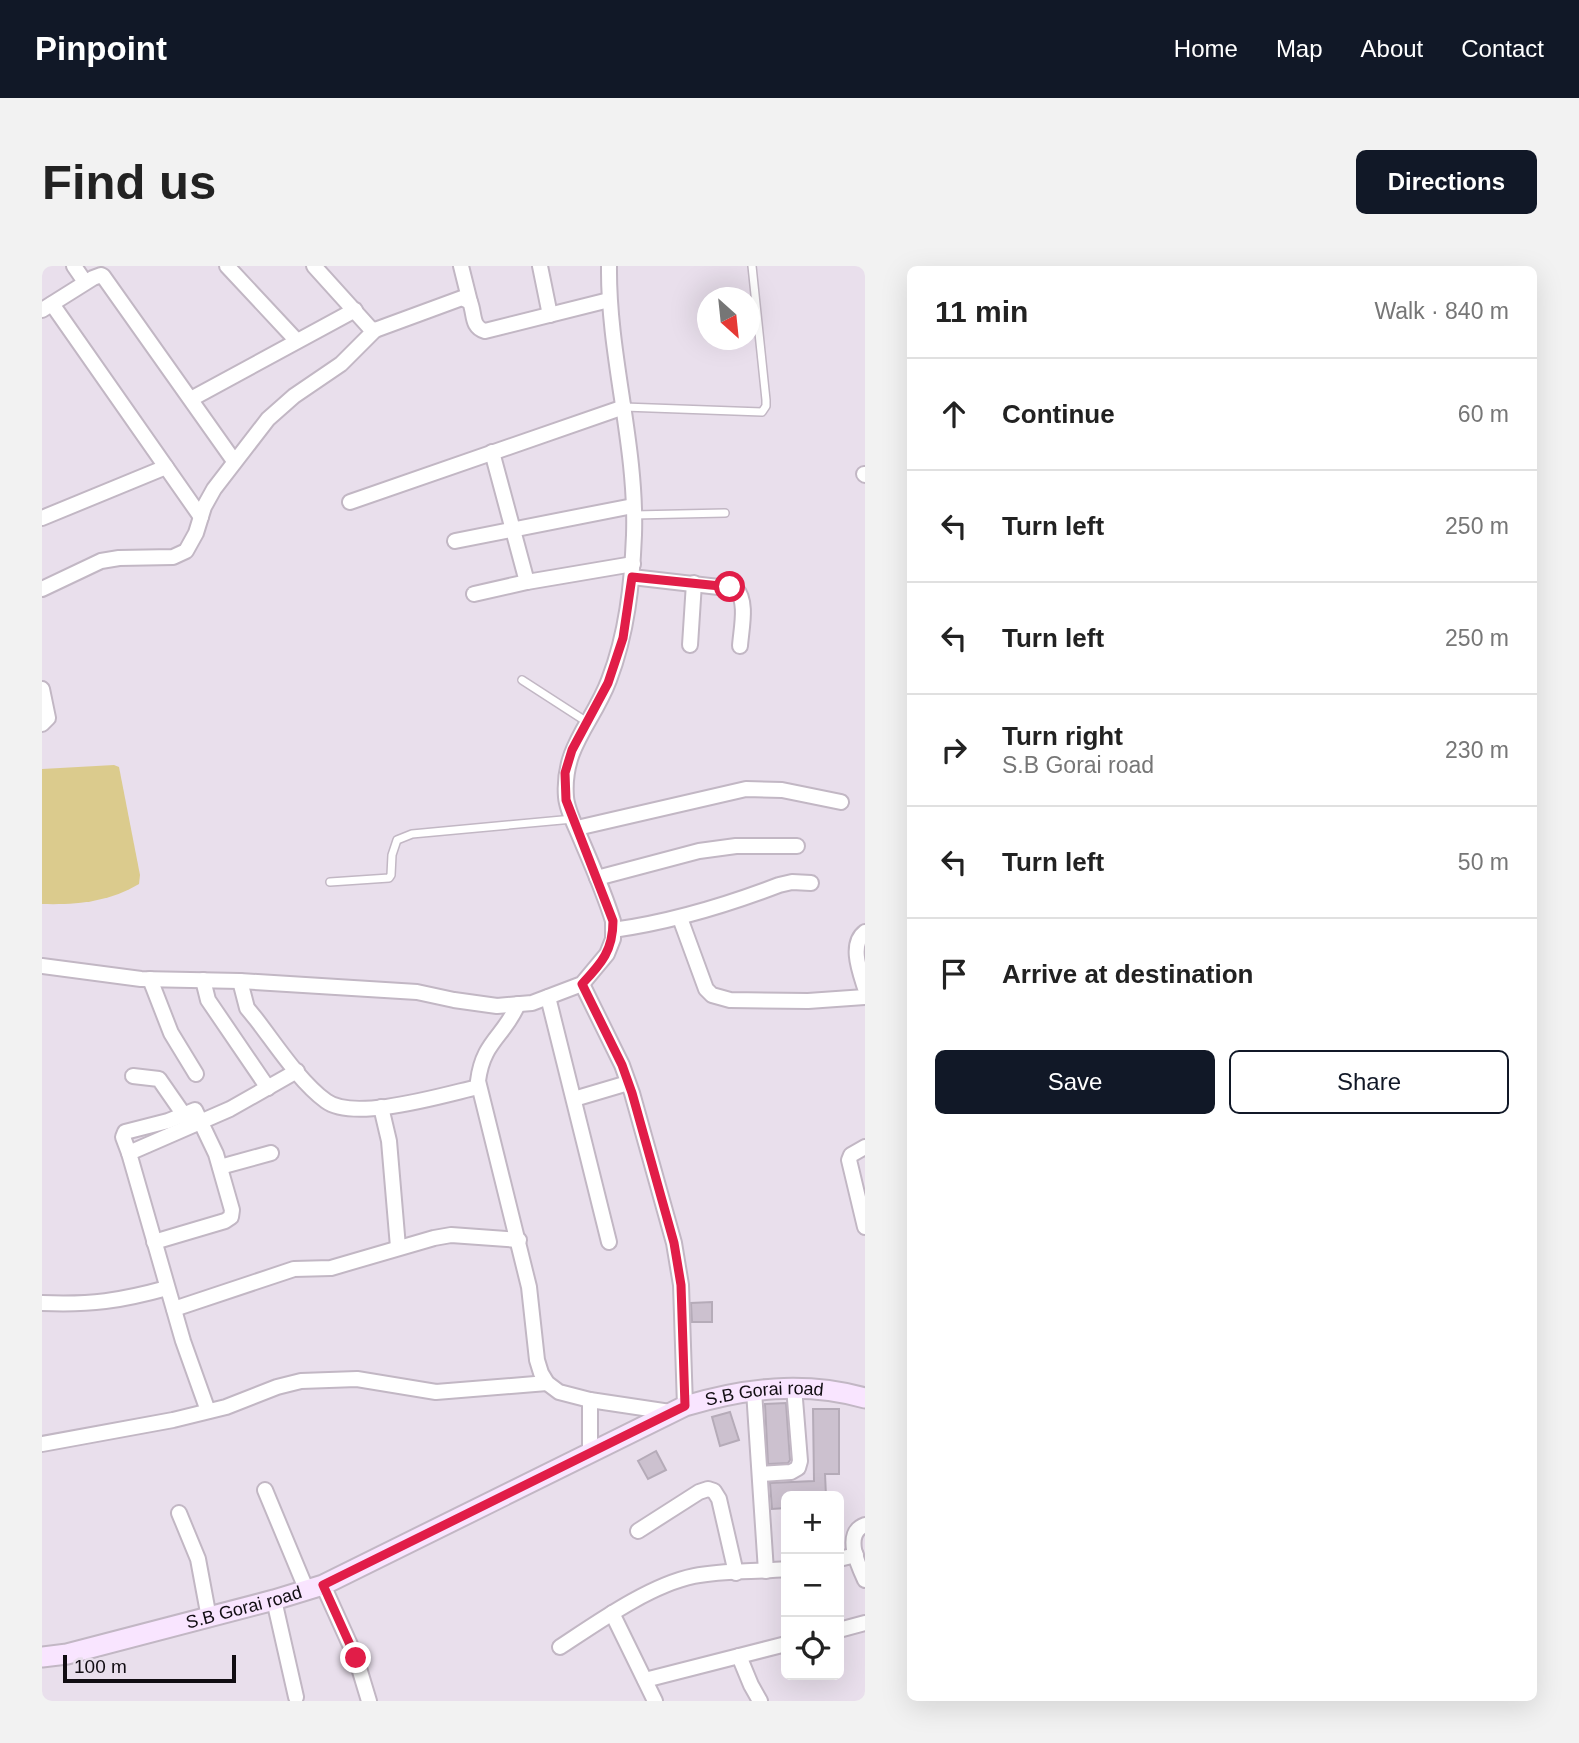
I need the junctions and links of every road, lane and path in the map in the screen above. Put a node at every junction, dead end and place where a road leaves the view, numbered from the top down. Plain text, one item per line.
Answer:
1 (74, 266) edge
2 (227, 266) edge
3 (314, 266) edge
4 (461, 266) edge
5 (540, 266) edge
6 (609, 266) edge
7 (752, 266) edge
8 (85, 282) junction
9 (609, 300) junction
10 (470, 302) junction
11 (47, 307) edge
12 (355, 310) junction
13 (550, 315) junction
14 (375, 330) junction
15 (298, 341) junction
16 (191, 399) junction
17 (624, 407) junction
18 (492, 453) junction
19 (234, 461) junction
20 (166, 467) junction
21 (350, 502) dead end
22 (633, 510) junction
23 (725, 513) dead end
24 (201, 517) junction
25 (42, 518) edge
26 (513, 529) junction
27 (455, 541) dead end
28 (632, 571) junction
29 (527, 582) junction
30 (694, 583) junction
31 (42, 589) edge
32 (474, 594) dead end
33 (690, 645) dead end
34 (740, 646) dead end
35 (523, 680) dead end
36 (42, 689) edge
37 (587, 722) junction
38 (42, 724) edge
39 (841, 802) dead end
40 (575, 824) junction
41 (797, 846) dead end
42 (597, 878) junction
43 (330, 882) dead end
44 (811, 883) dead end
45 (680, 919) junction
46 (613, 930) junction
47 (865, 932) edge
48 (42, 966) edge
49 (150, 979) junction
50 (202, 980) junction
51 (240, 981) junction
52 (582, 984) junction
53 (865, 988) edge
54 (548, 997) junction
55 (865, 997) edge
56 (518, 1004) junction
57 (297, 1071) junction
58 (196, 1074) dead end
59 (133, 1076) dead end
60 (628, 1083) junction
61 (478, 1087) junction
62 (268, 1088) junction
63 (574, 1099) junction
64 (381, 1107) junction
65 (184, 1115) junction
66 (202, 1122) junction
67 (865, 1147) edge
68 (129, 1153) junction
69 (271, 1153) dead end
70 (220, 1167) junction
71 (865, 1227) edge
72 (519, 1240) junction
73 (154, 1242) junction
74 (609, 1242) dead end
75 (398, 1247) junction
76 (167, 1288) junction
77 (42, 1303) edge
78 (174, 1309) junction
79 (547, 1383) junction
80 (794, 1387) junction
81 (754, 1391) junction
82 (865, 1398) edge
83 (590, 1400) junction
84 (678, 1409) junction
85 (208, 1411) junction
86 (42, 1444) edge
87 (590, 1452) junction
88 (760, 1474) junction
89 (265, 1490) dead end
90 (179, 1513) dead end
91 (865, 1525) edge
92 (638, 1531) dead end
93 (856, 1555) junction
94 (844, 1558) edge
95 (781, 1570) edge
96 (766, 1571) junction
97 (736, 1573) junction
98 (865, 1580) edge
99 (315, 1588) junction
100 (274, 1600) junction
101 (612, 1613) junction
102 (209, 1618) junction
103 (865, 1623) edge
104 (844, 1629) edge
105 (781, 1645) edge
106 (561, 1647) dead end
107 (739, 1656) junction
108 (42, 1657) edge
109 (645, 1680) junction
110 (296, 1698) dead end
111 (369, 1701) edge
112 (655, 1701) edge
113 (760, 1701) edge

1 - 8 street
2 - 15 street
3 - 12 street
4 - 10 street
5 - 13 street
6 - 9 street
7 - 17 lane
8 - 11 street
8 - 16 street
9 - 13 street
9 - 17 street
10 - 13 street
10 - 14 street
11 - 20 street
12 - 14 street
12 - 15 street
14 - 19 street
15 - 16 street
16 - 19 street
17 - 18 street
17 - 22 street
18 - 21 street
18 - 26 street
19 - 24 street
20 - 24 street
20 - 25 street
22 - 23 lane
22 - 26 street
22 - 28 street
24 - 31 street
26 - 27 street
26 - 29 street
28 - 29 street
28 - 30 street
28 - 37 street
29 - 32 street
30 - 33 street
30 - 34 street
35 - 37 lane
36 - 38 street
37 - 40 street
39 - 40 street
40 - 42 street
40 - 43 lane
41 - 42 street
42 - 46 street
44 - 45 street
45 - 46 street
45 - 55 street
46 - 52 street
47 - 53 street
48 - 49 street
49 - 50 street
49 - 58 street
50 - 51 street
50 - 62 street
51 - 56 street
51 - 57 street
52 - 54 street
52 - 60 street
54 - 56 street
54 - 63 street
56 - 61 street
57 - 62 street
57 - 64 street
59 - 65 street
60 - 63 street
60 - 84 street
61 - 64 street
61 - 72 street
62 - 66 street
63 - 74 street
64 - 75 street
65 - 66 street
65 - 68 street
66 - 68 street
66 - 70 street
67 - 71 street
68 - 73 street
69 - 70 street
70 - 73 street
72 - 75 street
72 - 79 street
73 - 76 street
75 - 78 street
76 - 77 street
76 - 78 street
78 - 85 street
79 - 83 street
79 - 85 street
80 - 81 street, S.B Gorai road
80 - 82 street, S.B Gorai road
80 - 88 street
81 - 84 street, S.B Gorai road
81 - 88 street
83 - 84 street
83 - 87 street
84 - 87 street, S.B Gorai road
85 - 86 street
87 - 99 street, S.B Gorai road
88 - 96 street
89 - 99 street
90 - 102 street
91 - 93 street
92 - 97 street
93 - 94 street
93 - 98 street
95 - 96 street
96 - 97 street
97 - 101 street
99 - 100 street, S.B Gorai road
99 - 111 street
100 - 102 street, S.B Gorai road
100 - 110 street
101 - 106 street
101 - 109 street
102 - 108 street, S.B Gorai road
103 - 104 street
105 - 107 street
107 - 109 street
107 - 113 street
109 - 112 street

